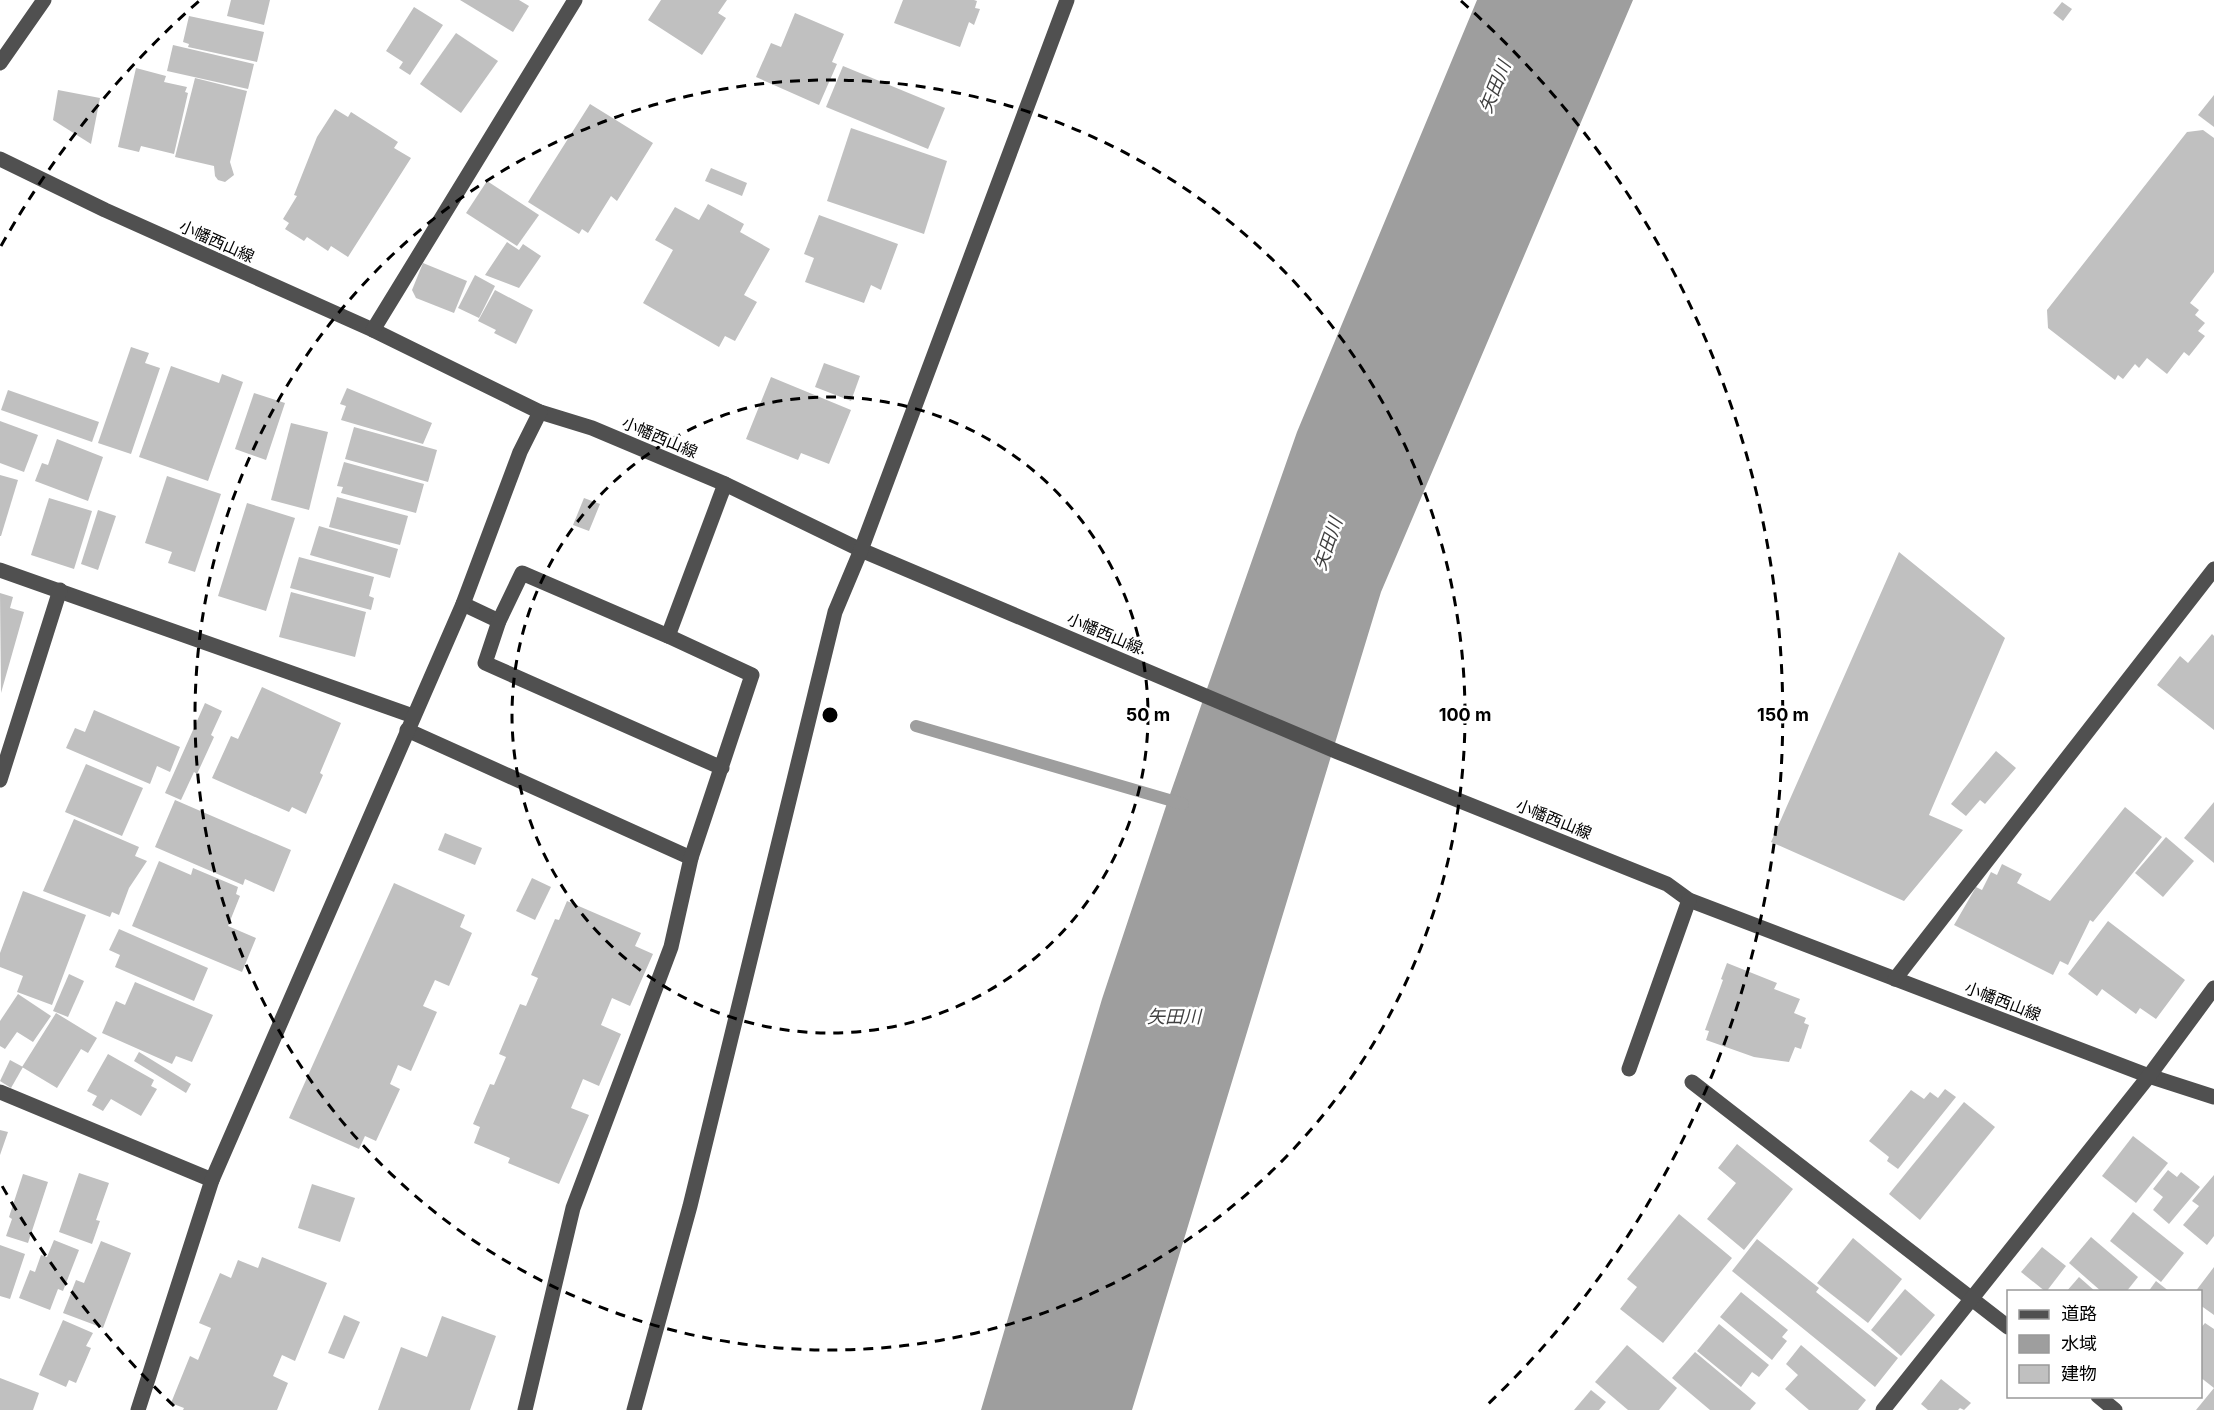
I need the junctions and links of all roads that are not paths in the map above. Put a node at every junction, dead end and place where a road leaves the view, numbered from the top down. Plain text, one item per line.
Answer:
1 (44, 0) edge
2 (575, 0) edge
3 (1067, 0) edge
4 (0, 63) edge
5 (0, 159) edge
6 (373, 330) junction
7 (540, 412) junction
8 (725, 484) junction
9 (861, 550) junction
10 (2214, 569) edge
11 (0, 570) edge
12 (60, 590) junction
13 (463, 604) junction
14 (499, 621) junction
15 (668, 636) junction
16 (410, 723) junction
17 (722, 768) junction
18 (0, 780) edge
19 (692, 858) junction
20 (1689, 900) junction
21 (1895, 979) junction
22 (2214, 988) edge
23 (1629, 1069) dead end
24 (2149, 1076) junction
25 (1692, 1082) dead end
26 (0, 1092) edge
27 (2214, 1097) edge
28 (212, 1180) junction
29 (1972, 1298) junction
30 (2007, 1326) edge
31 (2100, 1398) edge
32 (138, 1410) edge
33 (525, 1410) edge
34 (634, 1410) edge
35 (1883, 1410) edge
36 (2115, 1410) edge

1 - 4 street
2 - 6 street
3 - 9 street
5 - 6 street, 小幡西山線
6 - 7 street, 小幡西山線
7 - 8 street, 小幡西山線
7 - 13 street
8 - 9 street, 小幡西山線
8 - 15 street
9 - 20 street, 小幡西山線
9 - 34 street
10 - 21 street
11 - 12 street
12 - 16 street
12 - 18 street
13 - 14 street
13 - 16 street
14 - 15 street
14 - 17 street
15 - 17 street
16 - 19 street
16 - 28 street
17 - 19 street
19 - 33 street
20 - 21 street, 小幡西山線
20 - 23 street
21 - 24 street, 小幡西山線
22 - 24 street
24 - 27 street, 小幡西山線
24 - 29 street
25 - 29 street
26 - 28 street
28 - 32 street
29 - 30 street
29 - 35 street
31 - 36 street

